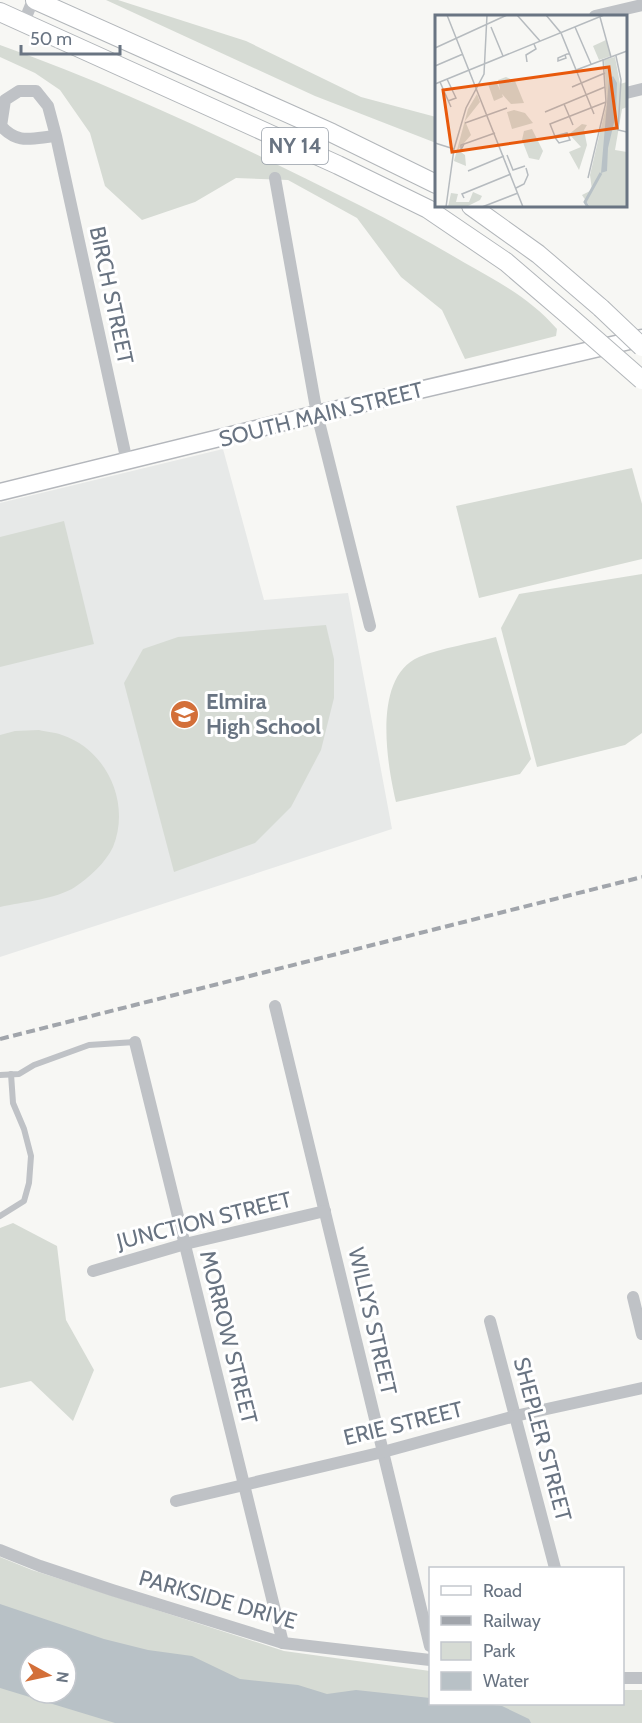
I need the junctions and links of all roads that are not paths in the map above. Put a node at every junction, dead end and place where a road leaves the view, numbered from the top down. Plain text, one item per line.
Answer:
1 (34, 0) edge
2 (642, 5) edge
3 (0, 12) edge
4 (599, 15) edge
5 (24, 22) junction
6 (642, 89) edge
7 (627, 93) edge
8 (56, 136) junction
9 (275, 178) dead end
10 (435, 184) edge
11 (472, 207) edge
12 (642, 338) edge
13 (642, 347) edge
14 (642, 380) edge
15 (317, 414) junction
16 (127, 462) junction
17 (0, 492) edge
18 (370, 626) dead end
19 (275, 1006) dead end
20 (135, 1042) joint
21 (11, 1074) junction
22 (0, 1075) edge
23 (325, 1211) junction
24 (0, 1216) edge
25 (184, 1244) junction
26 (93, 1271) dead end
27 (633, 1297) dead end
28 (490, 1320) dead end
29 (642, 1334) edge
30 (642, 1388) edge
31 (515, 1416) junction
32 (382, 1452) junction
33 (244, 1484) junction
34 (176, 1501) dead end
35 (0, 1550) edge
36 (554, 1567) edge
37 (429, 1642) edge
38 (283, 1643) junction
39 (429, 1660) edge
40 (624, 1678) edge
41 (642, 1678) edge

1 - 5 street
1 - 10 main road, NY 14
2 - 4 street
3 - 5 main road, NY 14
5 - 14 main road, NY 14, bridge
6 - 7 street
8 - 8 street, BIRCH STREET
8 - 16 street, BIRCH STREET
9 - 15 street
11 - 13 main road, bridge
12 - 15 street, SOUTH MAIN STREET
15 - 16 street, SOUTH MAIN STREET
15 - 18 street
16 - 17 street, SOUTH MAIN STREET
19 - 23 street, WILLYS STREET
20 - 21 lane
20 - 25 street, MORROW STREET
21 - 22 lane
21 - 24 lane
23 - 25 street, JUNCTION STREET
23 - 32 street, WILLYS STREET
25 - 26 street, JUNCTION STREET
25 - 33 street, MORROW STREET
27 - 29 street
28 - 31 street, SHEPLER STREET
30 - 31 street, ERIE STREET
31 - 32 street, ERIE STREET
31 - 36 street, SHEPLER STREET
32 - 33 street, ERIE STREET
32 - 37 street, WILLYS STREET
33 - 34 street, ERIE STREET
33 - 38 street, MORROW STREET
35 - 38 street, PARKSIDE DRIVE
38 - 39 street, PARKSIDE DRIVE
40 - 41 street

